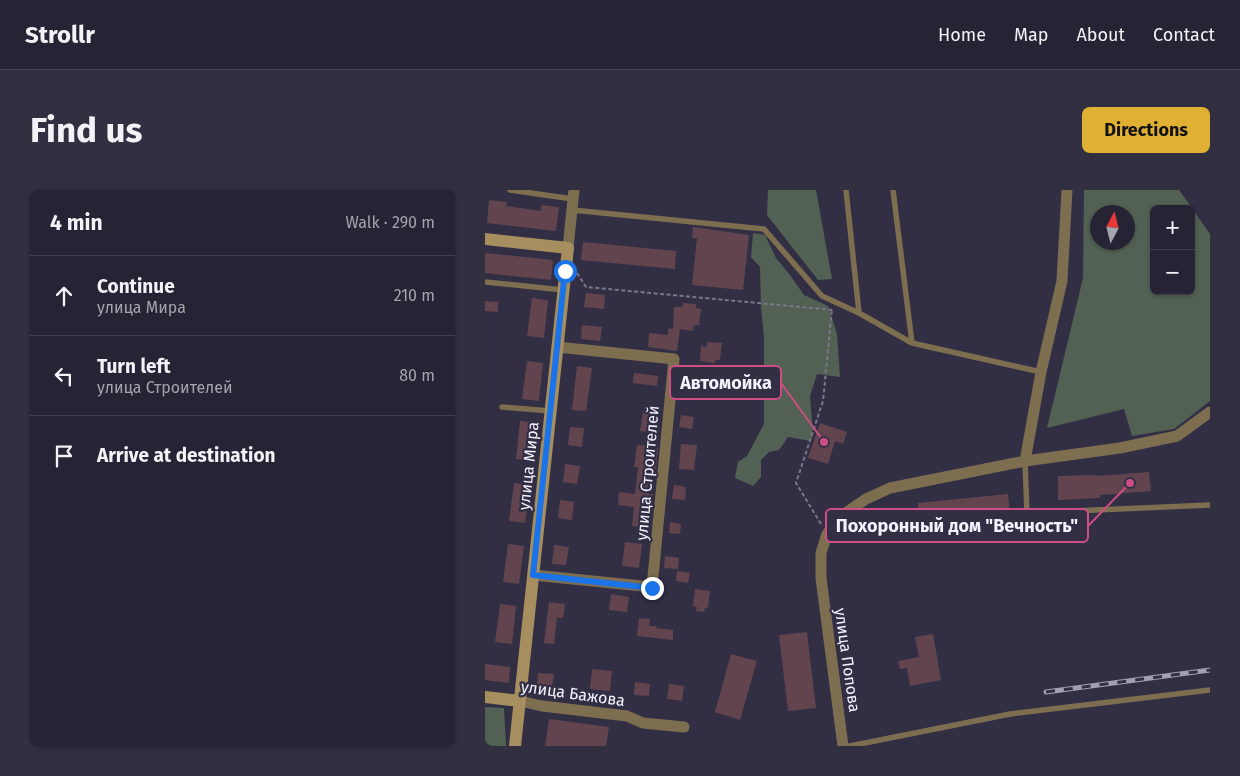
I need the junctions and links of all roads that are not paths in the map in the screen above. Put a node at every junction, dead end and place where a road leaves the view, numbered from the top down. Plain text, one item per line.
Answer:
1 (510, 190) edge
2 (846, 190) edge
3 (893, 190) edge
4 (1067, 190) edge
5 (529, 192) edge
6 (573, 200) edge
7 (485, 239) edge
8 (568, 248) junction
9 (485, 282) edge
10 (563, 290) junction
11 (859, 313) junction
12 (913, 343) junction
13 (557, 347) junction
14 (1041, 372) junction
15 (502, 407) dead end
16 (551, 411) junction
17 (1210, 412) edge
18 (1025, 462) junction
19 (1210, 505) edge
20 (533, 575) junction
21 (1210, 690) edge
22 (485, 697) edge
23 (520, 701) junction
24 (684, 727) dead end
25 (515, 746) edge
26 (843, 746) edge
27 (851, 746) edge

1 - 5 lane
2 - 11 lane
3 - 12 lane
4 - 14 street
5 - 6 lane
6 - 8 street, улица Мира
6 - 11 lane
7 - 8 street
8 - 10 street, улица Мира
9 - 10 lane
10 - 13 street, улица Мира
11 - 12 lane
12 - 14 lane
13 - 16 street, улица Мира
13 - 20 street, улица Строителей
14 - 18 street
15 - 16 lane
16 - 20 street, улица Мира
17 - 18 street
18 - 19 lane
18 - 26 street, улица Попова
20 - 23 street, улица Мира
21 - 27 lane
22 - 23 street, улица Бажова
23 - 24 street, улица Бажова
23 - 25 street, улица Мира

